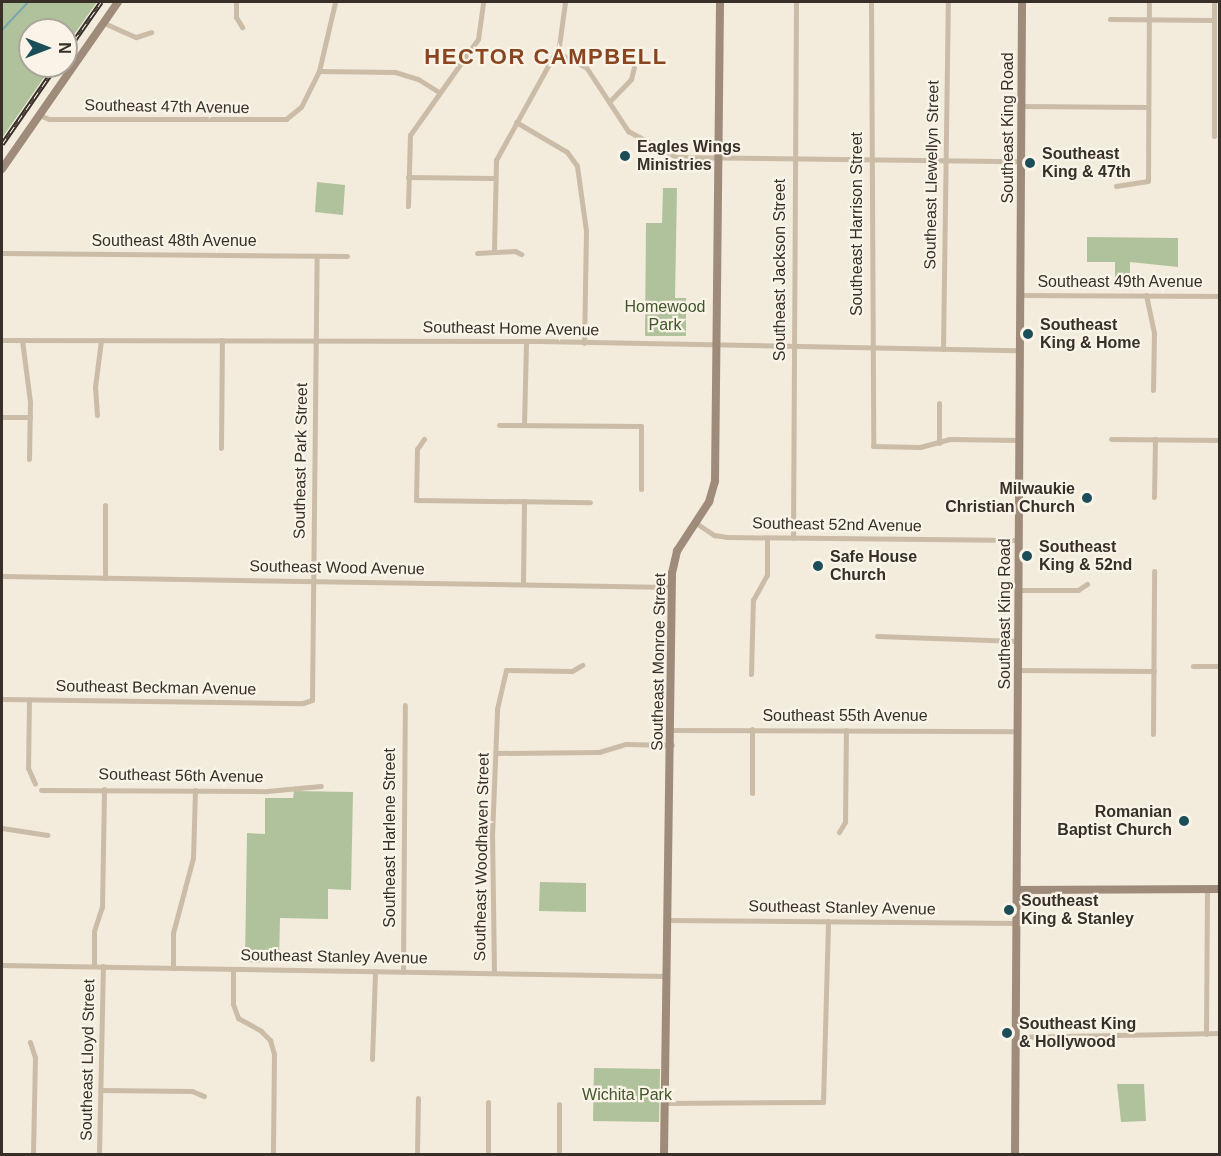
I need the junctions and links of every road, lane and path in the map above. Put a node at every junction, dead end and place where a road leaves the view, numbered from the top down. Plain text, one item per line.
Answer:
1 (118, 2) edge
2 (236, 2) edge
3 (335, 2) edge
4 (483, 2) edge
5 (565, 2) edge
6 (720, 2) edge
7 (796, 2) edge
8 (871, 2) edge
9 (948, 2) edge
10 (1022, 2) edge
11 (1149, 2) edge
12 (1214, 2) edge
13 (1110, 19) dead end
14 (1214, 20) junction
15 (1149, 22) junction
16 (104, 23) junction
17 (242, 27) dead end
18 (151, 32) dead end
19 (556, 52) junction
20 (634, 67) dead end
21 (319, 71) junction
22 (439, 92) junction
23 (609, 102) junction
24 (1021, 106) junction
25 (1148, 107) junction
26 (39, 115) junction
27 (516, 123) junction
28 (1214, 136) dead end
29 (719, 158) junction
30 (794, 160) junction
31 (870, 161) junction
32 (945, 161) junction
33 (1021, 161) junction
34 (2, 170) edge
35 (408, 177) junction
36 (493, 178) junction
37 (1116, 186) dead end
38 (408, 206) dead end
39 (494, 250) junction
40 (2, 253) edge
41 (477, 253) dead end
42 (521, 254) dead end
43 (317, 256) junction
44 (347, 256) dead end
45 (1020, 294) junction
46 (1146, 295) junction
47 (1220, 296) edge
48 (2, 340) edge
49 (22, 340) junction
50 (100, 340) junction
51 (222, 340) junction
52 (316, 341) junction
53 (526, 341) junction
54 (584, 343) junction
55 (718, 345) junction
56 (793, 347) junction
57 (870, 348) junction
58 (943, 349) junction
59 (1020, 350) junction
60 (1153, 390) dead end
61 (939, 403) dead end
62 (97, 415) dead end
63 (2, 417) edge
64 (30, 417) junction
65 (499, 425) dead end
66 (524, 425) junction
67 (1111, 439) dead end
68 (1155, 439) junction
69 (424, 440) dead end
70 (1019, 440) junction
71 (1220, 440) edge
72 (939, 443) junction
73 (221, 448) dead end
74 (29, 459) dead end
75 (641, 489) dead end
76 (1154, 497) dead end
77 (524, 501) junction
78 (590, 502) dead end
79 (105, 505) dead end
80 (696, 523) junction
81 (767, 538) junction
82 (793, 538) junction
83 (1018, 540) junction
84 (1154, 571) dead end
85 (2, 576) edge
86 (105, 578) junction
87 (313, 580) junction
88 (523, 584) junction
89 (1087, 584) dead end
90 (672, 587) junction
91 (1018, 590) junction
92 (877, 636) dead end
93 (1018, 641) junction
94 (582, 665) dead end
95 (1193, 666) dead end
96 (1220, 666) edge
97 (1018, 669) junction
98 (1154, 671) junction
99 (752, 674) dead end
100 (2, 699) edge
101 (28, 699) junction
102 (311, 702) joint
103 (405, 705) dead end
104 (752, 729) junction
105 (672, 730) junction
106 (846, 730) junction
107 (1018, 730) junction
108 (1153, 734) dead end
109 (672, 745) junction
110 (496, 753) junction
111 (35, 784) dead end
112 (321, 786) dead end
113 (104, 789) junction
114 (41, 790) dead end
115 (195, 790) junction
116 (752, 793) dead end
117 (2, 828) edge
118 (839, 832) dead end
119 (47, 835) dead end
120 (1207, 889) junction
121 (1220, 889) edge
122 (1017, 890) junction
123 (668, 920) junction
124 (828, 921) junction
125 (1017, 923) junction
126 (2, 965) edge
127 (94, 965) junction
128 (103, 966) junction
129 (173, 968) junction
130 (233, 969) junction
131 (375, 971) junction
132 (403, 972) junction
133 (494, 973) junction
134 (666, 976) junction
135 (1220, 1033) edge
136 (1206, 1034) junction
137 (1016, 1037) junction
138 (30, 1042) dead end
139 (372, 1059) dead end
140 (101, 1090) junction
141 (204, 1096) dead end
142 (418, 1098) dead end
143 (488, 1102) dead end
144 (665, 1103) junction
145 (559, 1104) dead end
146 (33, 1155) edge
147 (99, 1155) edge
148 (273, 1155) edge
149 (417, 1155) edge
150 (488, 1155) edge
151 (559, 1155) edge
152 (664, 1155) edge
153 (1015, 1155) edge

1 - 16 street
2 - 17 street
3 - 21 street
4 - 22 street
5 - 19 street
6 - 29 street, Southeast Monroe Street
7 - 30 street, Southeast Jackson Street
8 - 31 street, Southeast Harrison Street
9 - 32 street, Southeast Llewellyn Street
10 - 24 street, Southeast King Road
11 - 15 street
12 - 14 street
13 - 15 street
14 - 15 street
14 - 28 street
15 - 25 street
16 - 18 street
16 - 26 street
19 - 23 street
19 - 27 street
20 - 23 street
21 - 22 street
21 - 26 street, Southeast 47th Avenue
22 - 35 street
23 - 29 street
24 - 25 street
24 - 33 street, Southeast King Road
25 - 37 street
26 - 34 street
27 - 36 street
27 - 54 street
29 - 30 street
29 - 55 street, Southeast Monroe Street
30 - 31 street
30 - 56 street, Southeast Jackson Street
31 - 32 street
31 - 57 street, Southeast Harrison Street
32 - 33 street
32 - 58 street, Southeast Llewellyn Street
33 - 45 street, Southeast King Road
35 - 36 street
35 - 38 street
36 - 39 street
39 - 41 street
39 - 42 street
40 - 43 street, Southeast 48th Avenue
43 - 44 street, Southeast 48th Avenue
43 - 52 street, Southeast Park Street
45 - 46 street, Southeast 49th Avenue
45 - 59 street, Southeast King Road
46 - 47 street, Southeast 49th Avenue
46 - 60 street
48 - 49 street, Southeast Home Avenue
49 - 50 street, Southeast Home Avenue
49 - 64 street
50 - 51 street, Southeast Home Avenue
50 - 62 street
51 - 52 street, Southeast Home Avenue
51 - 73 street
52 - 53 street, Southeast Home Avenue
52 - 87 street, Southeast Park Street
53 - 54 street, Southeast Home Avenue
53 - 66 street
54 - 55 street, Southeast Home Avenue
55 - 56 street, Southeast Home Avenue
55 - 80 street, Southeast Monroe Street
56 - 57 street, Southeast Home Avenue
56 - 82 street, Southeast Jackson Street
57 - 58 street, Southeast Home Avenue
57 - 72 street, Southeast Harrison Street
58 - 59 street, Southeast Home Avenue
59 - 70 street, Southeast King Road
61 - 72 street
63 - 64 street
64 - 74 street
65 - 66 street
66 - 75 street
67 - 68 street
68 - 71 street
68 - 76 street
69 - 77 street
70 - 72 street
70 - 83 street, Southeast King Road
77 - 78 street
77 - 88 street
79 - 86 street
80 - 81 street, Southeast 52nd Avenue
80 - 90 street, Southeast Monroe Street
81 - 82 street, Southeast 52nd Avenue
81 - 99 street
82 - 83 street, Southeast 52nd Avenue
83 - 91 street, Southeast King Road
84 - 98 street
85 - 86 street, Southeast Wood Avenue
86 - 87 street, Southeast Wood Avenue
87 - 88 street, Southeast Wood Avenue
87 - 102 street, Southeast Park Street
88 - 90 street, Southeast Wood Avenue
89 - 91 street
90 - 105 street, Southeast Monroe Street
91 - 93 street, Southeast King Road
92 - 93 street
93 - 97 street, Southeast King Road
94 - 110 street, Southeast Woodhaven Street
95 - 96 street
97 - 98 street
97 - 107 street, Southeast King Road
98 - 108 street
100 - 101 street, Southeast Beckman Avenue
101 - 102 street, Southeast Beckman Avenue
101 - 111 street
103 - 132 street, Southeast Harlene Street
104 - 105 street, Southeast 55th Avenue
104 - 106 street, Southeast 55th Avenue
104 - 116 street
105 - 109 street, Southeast Monroe Street
106 - 107 street, Southeast 55th Avenue
106 - 118 street
107 - 122 street, Southeast King Road
109 - 110 street
109 - 123 street, Southeast Monroe Street
110 - 133 street, Southeast Woodhaven Street
112 - 115 street, Southeast 56th Avenue
113 - 114 street, Southeast 56th Avenue
113 - 115 street, Southeast 56th Avenue
113 - 127 street, Southeast Lloyd Street
115 - 129 street
117 - 119 street
120 - 121 street
120 - 122 street
120 - 136 street
122 - 125 street, Southeast King Road
123 - 124 street, Southeast Stanley Avenue
123 - 134 street, Southeast Monroe Street
124 - 125 street, Southeast Stanley Avenue
124 - 144 street
125 - 137 street, Southeast King Road
126 - 127 street, Southeast Stanley Avenue
127 - 128 street, Southeast Stanley Avenue
128 - 129 street, Southeast Stanley Avenue
128 - 140 street, Southeast Lloyd Street
129 - 130 street, Southeast Stanley Avenue
130 - 131 street, Southeast Stanley Avenue
130 - 148 street
131 - 132 street, Southeast Stanley Avenue
131 - 139 street
132 - 133 street, Southeast Stanley Avenue
133 - 134 street, Southeast Stanley Avenue
134 - 144 street, Southeast Monroe Street
135 - 136 street
136 - 137 street
137 - 153 street, Southeast King Road
138 - 146 street
140 - 141 street
140 - 147 street, Southeast Lloyd Street
142 - 149 street
143 - 150 street
144 - 152 street, Southeast Monroe Street
145 - 151 street

